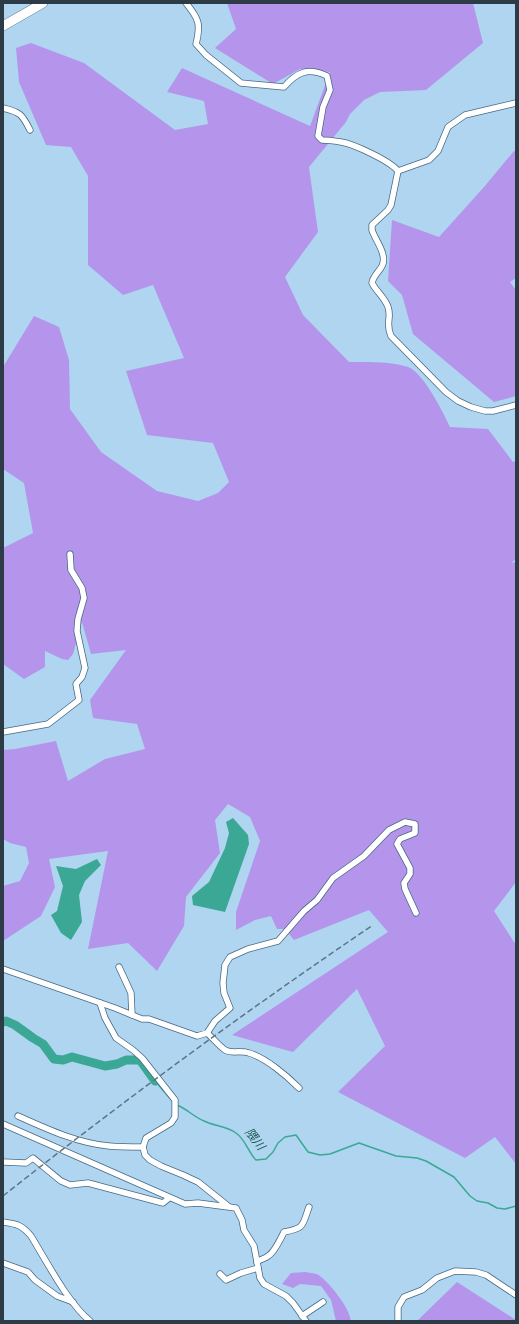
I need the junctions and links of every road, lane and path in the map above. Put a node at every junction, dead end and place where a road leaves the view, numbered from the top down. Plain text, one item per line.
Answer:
1 (43, 3) edge
2 (186, 3) edge
3 (31, 6) edge
4 (3, 26) edge
5 (516, 103) edge
6 (3, 108) edge
7 (30, 130) dead end
8 (398, 172) junction
9 (516, 405) edge
10 (70, 554) dead end
11 (3, 732) edge
12 (416, 913) dead end
13 (118, 967) dead end
14 (3, 970) edge
15 (100, 1003) junction
16 (132, 1015) junction
17 (207, 1033) junction
18 (299, 1088) dead end
19 (18, 1116) dead end
20 (3, 1124) edge
21 (143, 1147) junction
22 (3, 1162) edge
23 (169, 1198) junction
24 (230, 1207) junction
25 (309, 1207) dead end
26 (3, 1222) edge
27 (3, 1263) edge
28 (257, 1265) junction
29 (220, 1274) dead end
30 (516, 1295) edge
31 (73, 1302) junction
32 (322, 1302) dead end
33 (302, 1316) junction
34 (90, 1321) edge
35 (306, 1321) edge
36 (398, 1321) edge

1 - 3 main road
2 - 8 street
3 - 4 main road
5 - 8 street
6 - 7 street
8 - 9 street
10 - 11 street
12 - 17 street
13 - 16 street
14 - 15 street
15 - 16 street
15 - 21 street
16 - 17 street
17 - 18 street
19 - 21 street
20 - 23 street
21 - 24 street
22 - 23 street
23 - 24 street
24 - 28 street
25 - 28 street
26 - 31 street
27 - 31 street
28 - 29 street
28 - 33 street
30 - 36 street
31 - 34 street
32 - 33 street
33 - 35 street

